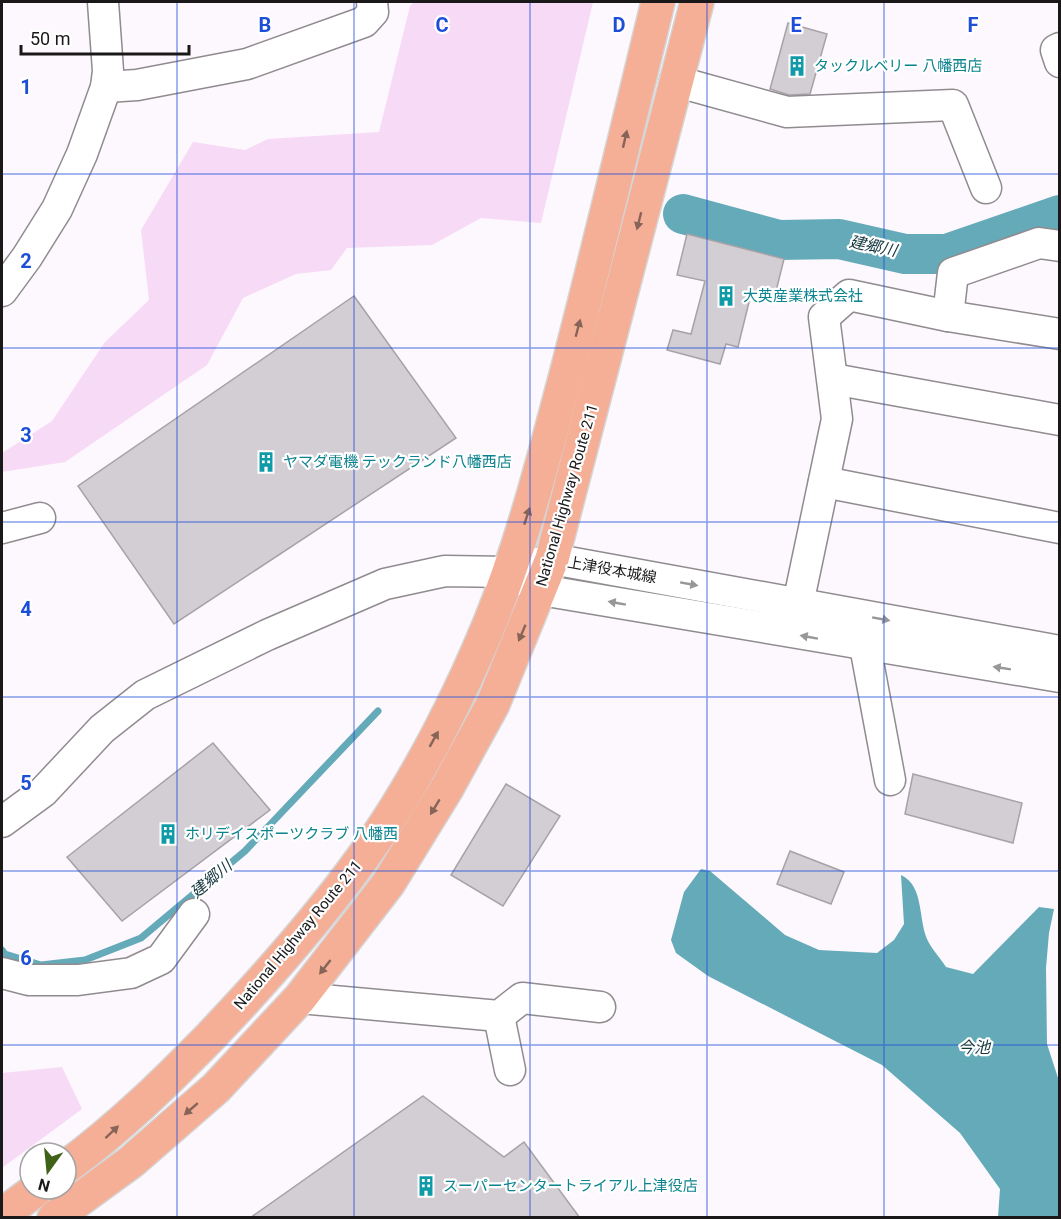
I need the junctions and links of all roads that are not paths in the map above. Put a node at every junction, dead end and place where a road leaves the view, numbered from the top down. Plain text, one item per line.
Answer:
1 (103, 2) edge
2 (372, 2) edge
3 (658, 2) edge
4 (697, 2) edge
5 (1059, 48) edge
6 (1059, 62) edge
7 (675, 81) junction
8 (106, 87) junction
9 (986, 188) dead end
10 (1059, 246) edge
11 (2, 291) edge
12 (948, 316) junction
13 (1059, 334) edge
14 (833, 380) junction
15 (1059, 420) edge
16 (824, 482) junction
17 (40, 518) dead end
18 (2, 528) edge
19 (1059, 528) edge
20 (552, 559) junction
21 (508, 572) junction
22 (540, 590) junction
23 (798, 604) junction
24 (865, 646) junction
25 (1058, 671) edge
26 (890, 780) dead end
27 (6, 809) edge
28 (194, 915) dead end
29 (2, 972) edge
30 (300, 998) junction
31 (600, 1007) dead end
32 (498, 1016) junction
33 (510, 1070) dead end
34 (78, 1158) edge
35 (21, 1201) edge
36 (2, 1215) edge
37 (54, 1218) edge

1 - 8 street
2 - 8 street
21 -> 3 highway, National Highway Route 211
4 - 7 highway, National Highway Route 211
5 - 6 street
7 - 9 street
7 -> 20 highway, National Highway Route 211
8 - 11 street
10 - 12 street
12 - 13 street
12 - 14 street
14 - 15 street
14 - 16 street
16 - 19 street
16 - 23 street
17 - 18 street
20 - 21 street, 上津役本城線
20 - 22 highway, National Highway Route 211
20 -> 23 street, 上津役本城線
21 - 22 street, 上津役本城線
21 - 27 street
34 -> 21 highway, National Highway Route 211
24 -> 22 street, 上津役本城線
22 -> 30 highway, National Highway Route 211
23 -> 25 street, 上津役本城線
25 -> 24 street, 上津役本城線
24 - 26 street
28 - 29 street
30 - 32 street
30 -> 37 highway, National Highway Route 211
31 - 32 street
32 - 33 street
35 - 36 highway

